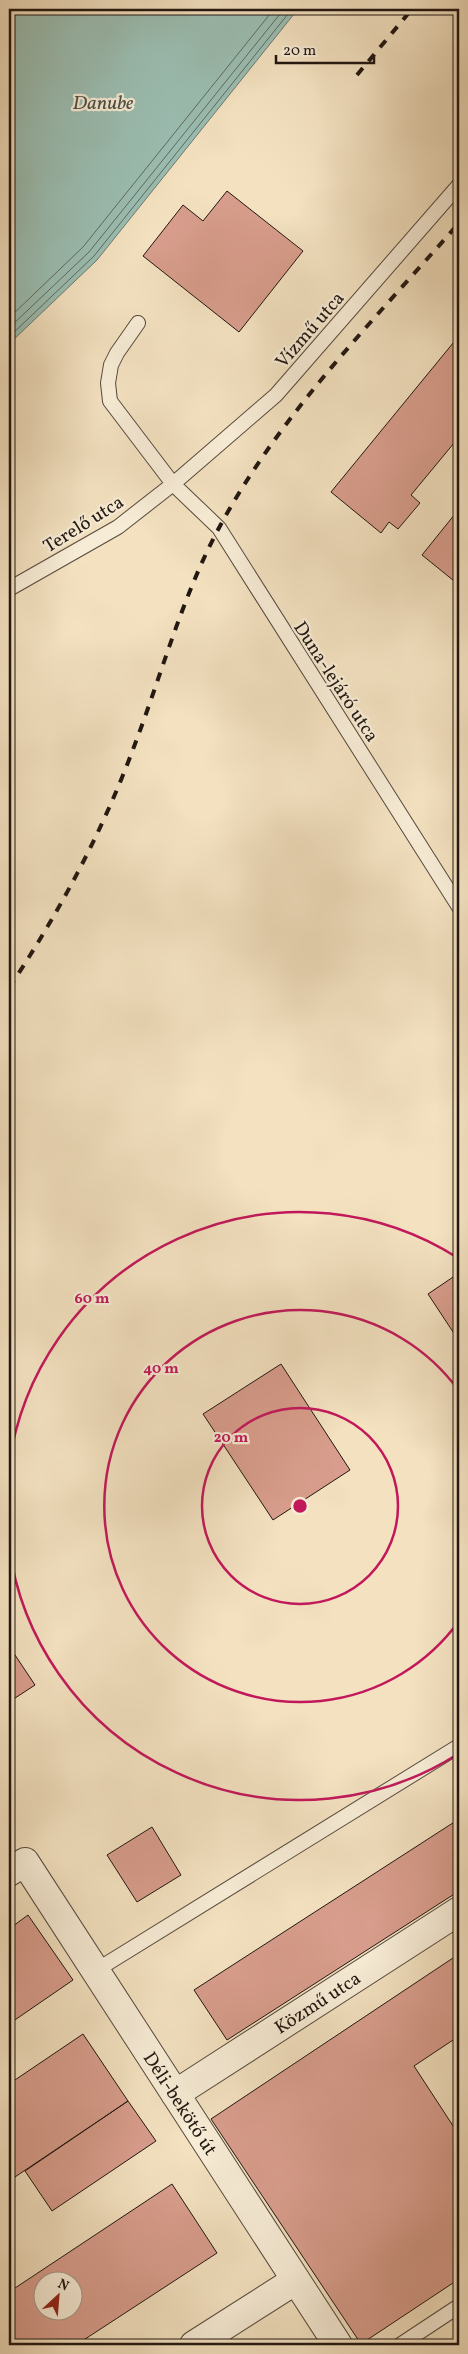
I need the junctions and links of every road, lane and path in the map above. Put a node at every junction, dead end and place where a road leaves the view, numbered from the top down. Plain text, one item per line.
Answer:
1 (459, 185) edge
2 (138, 323) dead end
3 (173, 484) junction
4 (9, 589) edge
5 (459, 907) edge
6 (459, 1746) edge
7 (17, 1867) edge
8 (459, 1911) edge
9 (95, 1970) junction
10 (175, 2094) junction
11 (296, 2280) junction
12 (459, 2306) edge
13 (194, 2345) edge
14 (338, 2345) edge
15 (400, 2345) edge

1 - 3 lane, Vízmű utca
2 - 3 lane, Duna-lejáró utca
3 - 4 lane, Terelő utca
3 - 5 lane, Duna-lejáró utca
6 - 9 lane
7 - 9 street, Déli-bekötő út
8 - 10 street, Közmű utca
9 - 10 street, Déli-bekötő út
10 - 11 street, Déli-bekötő út
11 - 13 street
11 - 14 street, Déli-bekötő út
12 - 15 lane

